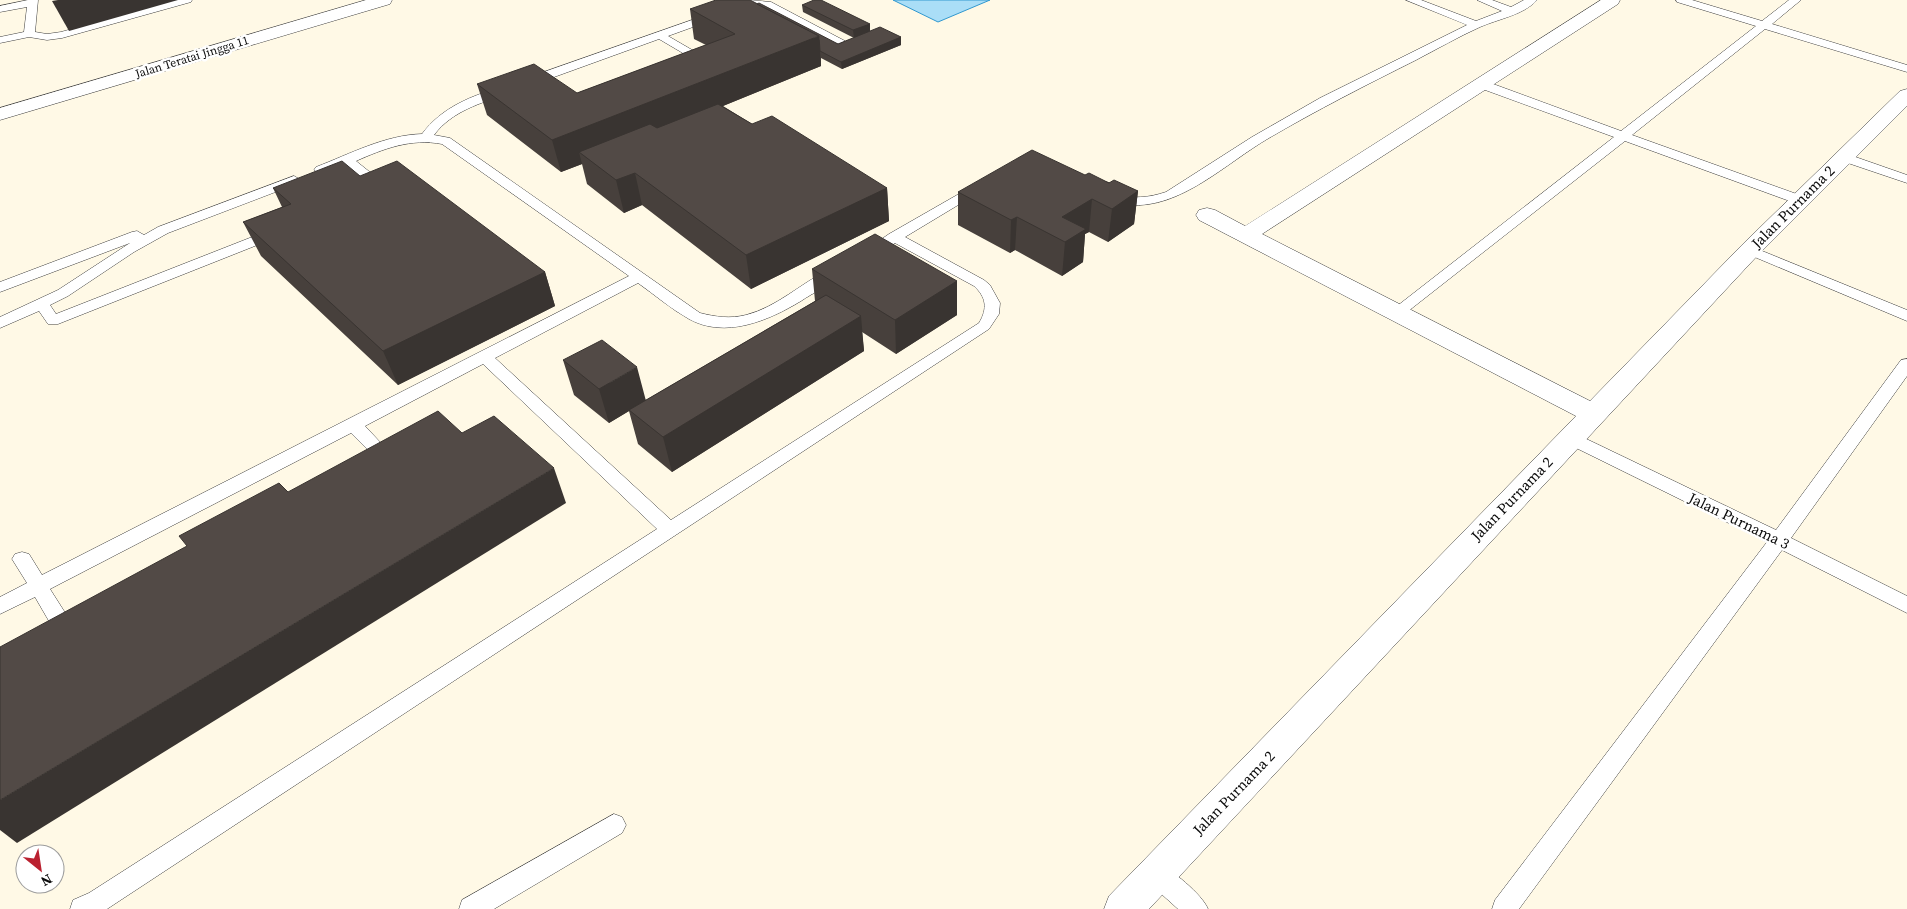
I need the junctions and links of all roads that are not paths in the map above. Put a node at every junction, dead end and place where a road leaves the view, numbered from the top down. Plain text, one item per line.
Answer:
1 (187, 0) edge
2 (384, 0) edge
3 (1412, 0) edge
4 (1482, 0) edge
5 (1532, 0) edge
6 (1612, 0) edge
7 (1681, 0) edge
8 (1796, 0) edge
9 (32, 2) edge
10 (0, 9) edge
11 (1512, 11) junction
12 (1476, 24) junction
13 (1761, 25) junction
14 (29, 34) junction
15 (659, 35) junction
16 (0, 40) edge
17 (839, 41) edge
18 (1907, 69) edge
19 (695, 71) edge
20 (546, 75) junction
21 (1481, 84) junction
22 (563, 86) edge
23 (1907, 95) edge
24 (0, 114) edge
25 (1624, 136) junction
26 (426, 137) junction
27 (1844, 157) junction
28 (348, 160) junction
29 (1907, 179) edge
30 (989, 181) edge
31 (1106, 195) edge
32 (361, 198) edge
33 (1800, 200) junction
34 (1207, 215) dead end
35 (182, 223) junction
36 (285, 229) edge
37 (1246, 235) junction
38 (894, 238) junction
39 (1750, 250) junction
40 (639, 277) junction
41 (0, 287) edge
42 (42, 304) junction
43 (1398, 313) junction
44 (1907, 316) edge
45 (0, 323) edge
46 (485, 357) junction
47 (1907, 364) edge
48 (1594, 414) junction
49 (354, 424) junction
50 (1570, 438) junction
51 (373, 476) edge
52 (670, 530) junction
53 (1779, 540) junction
54 (22, 559) dead end
55 (38, 587) junction
56 (1907, 605) edge
57 (0, 606) edge
58 (87, 629) edge
59 (614, 825) dead end
60 (1156, 874) junction
61 (82, 909) edge
62 (471, 909) edge
63 (1123, 909) edge
64 (1196, 909) edge
65 (1504, 909) edge

1 - 14 lane
2 - 24 street, Jalan Teratai Jingga 11
3 - 12 lane
4 - 11 lane
5 - 11 lane
6 - 21 street
7 - 13 lane
8 - 13 lane
9 - 10 lane
9 - 14 lane
11 - 12 lane
12 - 31 lane
13 - 18 lane
13 - 25 lane
14 - 16 lane
15 - 17 lane
15 - 19 lane
15 - 20 lane
20 - 22 lane
20 - 26 lane
21 - 25 lane
21 - 37 street
23 - 27 street, Jalan Purnama 2
25 - 33 lane
25 - 43 lane
26 - 28 lane
26 - 40 lane
27 - 29 lane
27 - 33 street, Jalan Purnama 2
28 - 32 lane
28 - 35 lane
30 - 38 lane
33 - 39 street, Jalan Purnama 2
34 - 37 street
35 - 41 lane
35 - 42 lane
36 - 42 lane
37 - 43 street
38 - 40 lane
38 - 52 lane
39 - 44 lane
39 - 48 street, Jalan Purnama 2
40 - 46 lane
42 - 45 lane
43 - 48 street
46 - 49 lane
46 - 52 lane
47 - 53 lane
48 - 50 street, Jalan Purnama 2
49 - 51 lane
49 - 55 lane
50 - 53 lane, Jalan Purnama 3
50 - 60 street, Jalan Purnama 2
52 - 61 lane
53 - 56 lane, Jalan Purnama 3
53 - 65 lane
54 - 55 lane
55 - 57 lane
55 - 58 lane
59 - 62 lane
60 - 63 street, Jalan Purnama 2
60 - 64 lane

